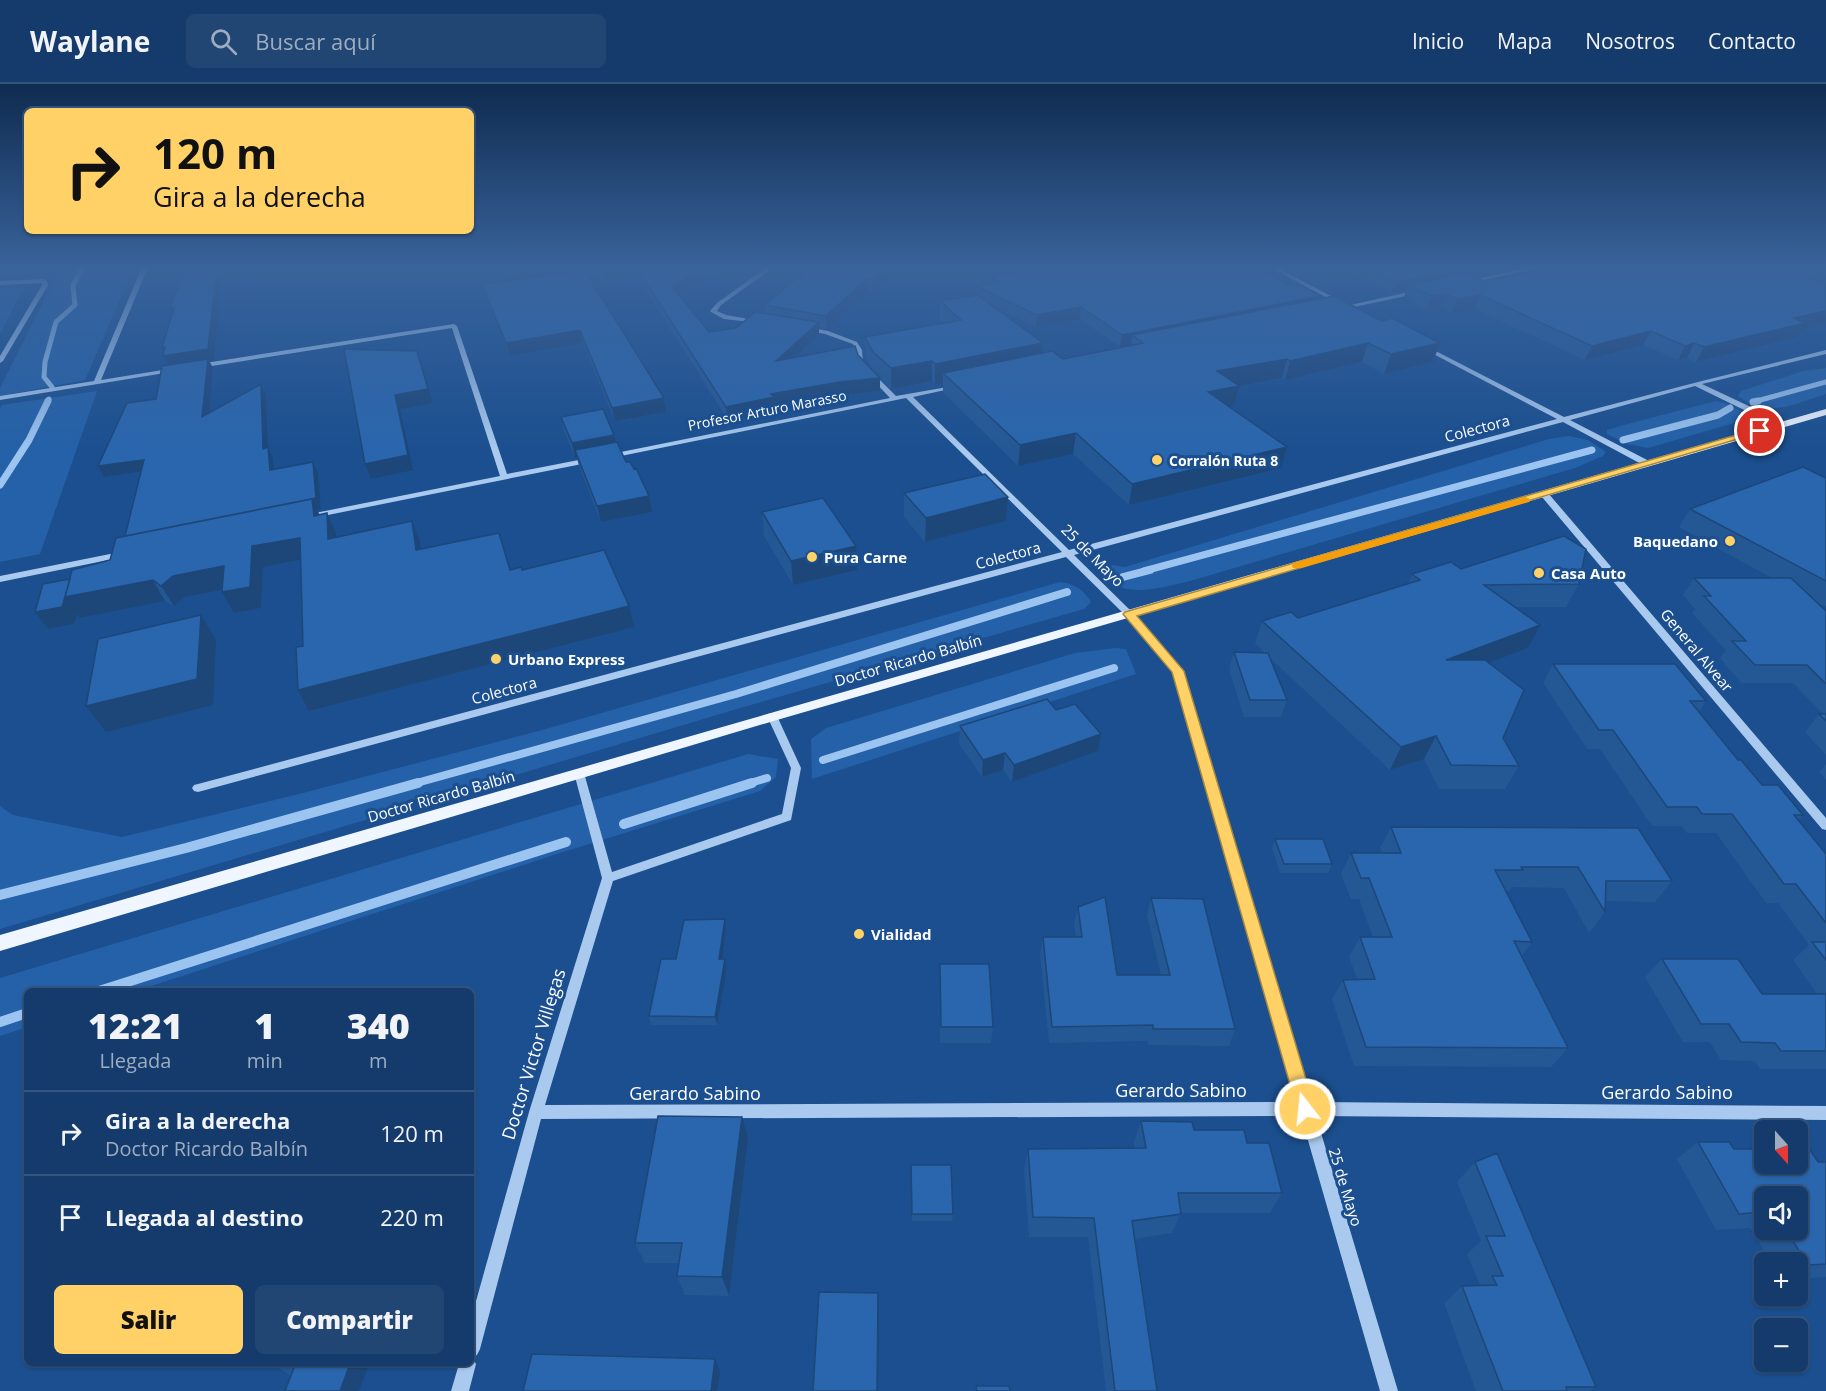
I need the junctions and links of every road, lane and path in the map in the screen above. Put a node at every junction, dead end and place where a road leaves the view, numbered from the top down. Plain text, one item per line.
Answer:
1 (20, 328) edge
2 (120, 328) edge
3 (441, 328) edge
4 (455, 328) edge
5 (803, 329) edge
6 (1419, 344) edge
7 (1826, 352) edge
8 (0, 361) edge
9 (189, 368) edge
10 (178, 369) edge
11 (97, 382) junction
12 (966, 384) edge
13 (1695, 384) junction
14 (908, 396) junction
15 (0, 398) edge
16 (894, 398) junction
17 (1826, 412) edge
18 (1563, 420) junction
19 (1782, 425) junction
20 (1648, 464) junction
21 (504, 477) junction
22 (1545, 495) junction
23 (297, 519) edge
24 (135, 552) edge
25 (1068, 554) junction
26 (0, 579) edge
27 (1129, 614) junction
28 (772, 716) junction
29 (579, 773) junction
30 (198, 788) dead end
31 (1826, 826) edge
32 (608, 878) junction
33 (0, 943) edge
34 (1305, 1109) junction
35 (536, 1112) junction
36 (1826, 1113) edge
37 (474, 1338) edge
38 (466, 1366) edge
39 (460, 1391) edge
40 (1389, 1391) edge

1 - 8 street
2 - 11 street
3 - 9 street
4 - 21 street
5 - 16 street
6 - 18 street
7 - 13 street, Colectora
10 - 11 street
11 - 15 street
12 - 14 street, Profesor Arturo Marasso
13 - 18 street, Colectora
13 - 19 street
14 - 16 street, Profesor Arturo Marasso
14 - 25 street, 25 de Mayo
16 - 21 street, Profesor Arturo Marasso
17 - 19 main road, Doctor Ricardo Balbín
18 - 20 street
18 - 25 street, Colectora
19 - 20 main road, Doctor Ricardo Balbín
20 - 22 main road, Doctor Ricardo Balbín
21 - 23 street, Profesor Arturo Marasso
22 - 27 main road, Doctor Ricardo Balbín
22 - 31 street, General Alvear
24 - 26 street
25 - 27 street, 25 de Mayo
25 - 30 street, Colectora
27 - 28 main road, Doctor Ricardo Balbín
27 - 34 street, 25 de Mayo
28 - 29 main road, Doctor Ricardo Balbín
28 - 32 street
29 - 32 street
29 - 33 main road, Doctor Ricardo Balbín
32 - 35 street, Doctor Victor Villegas
34 - 35 street, Gerardo Sabino
34 - 36 street, Gerardo Sabino
34 - 40 street, 25 de Mayo
35 - 37 street, Doctor Victor Villegas
38 - 39 street

